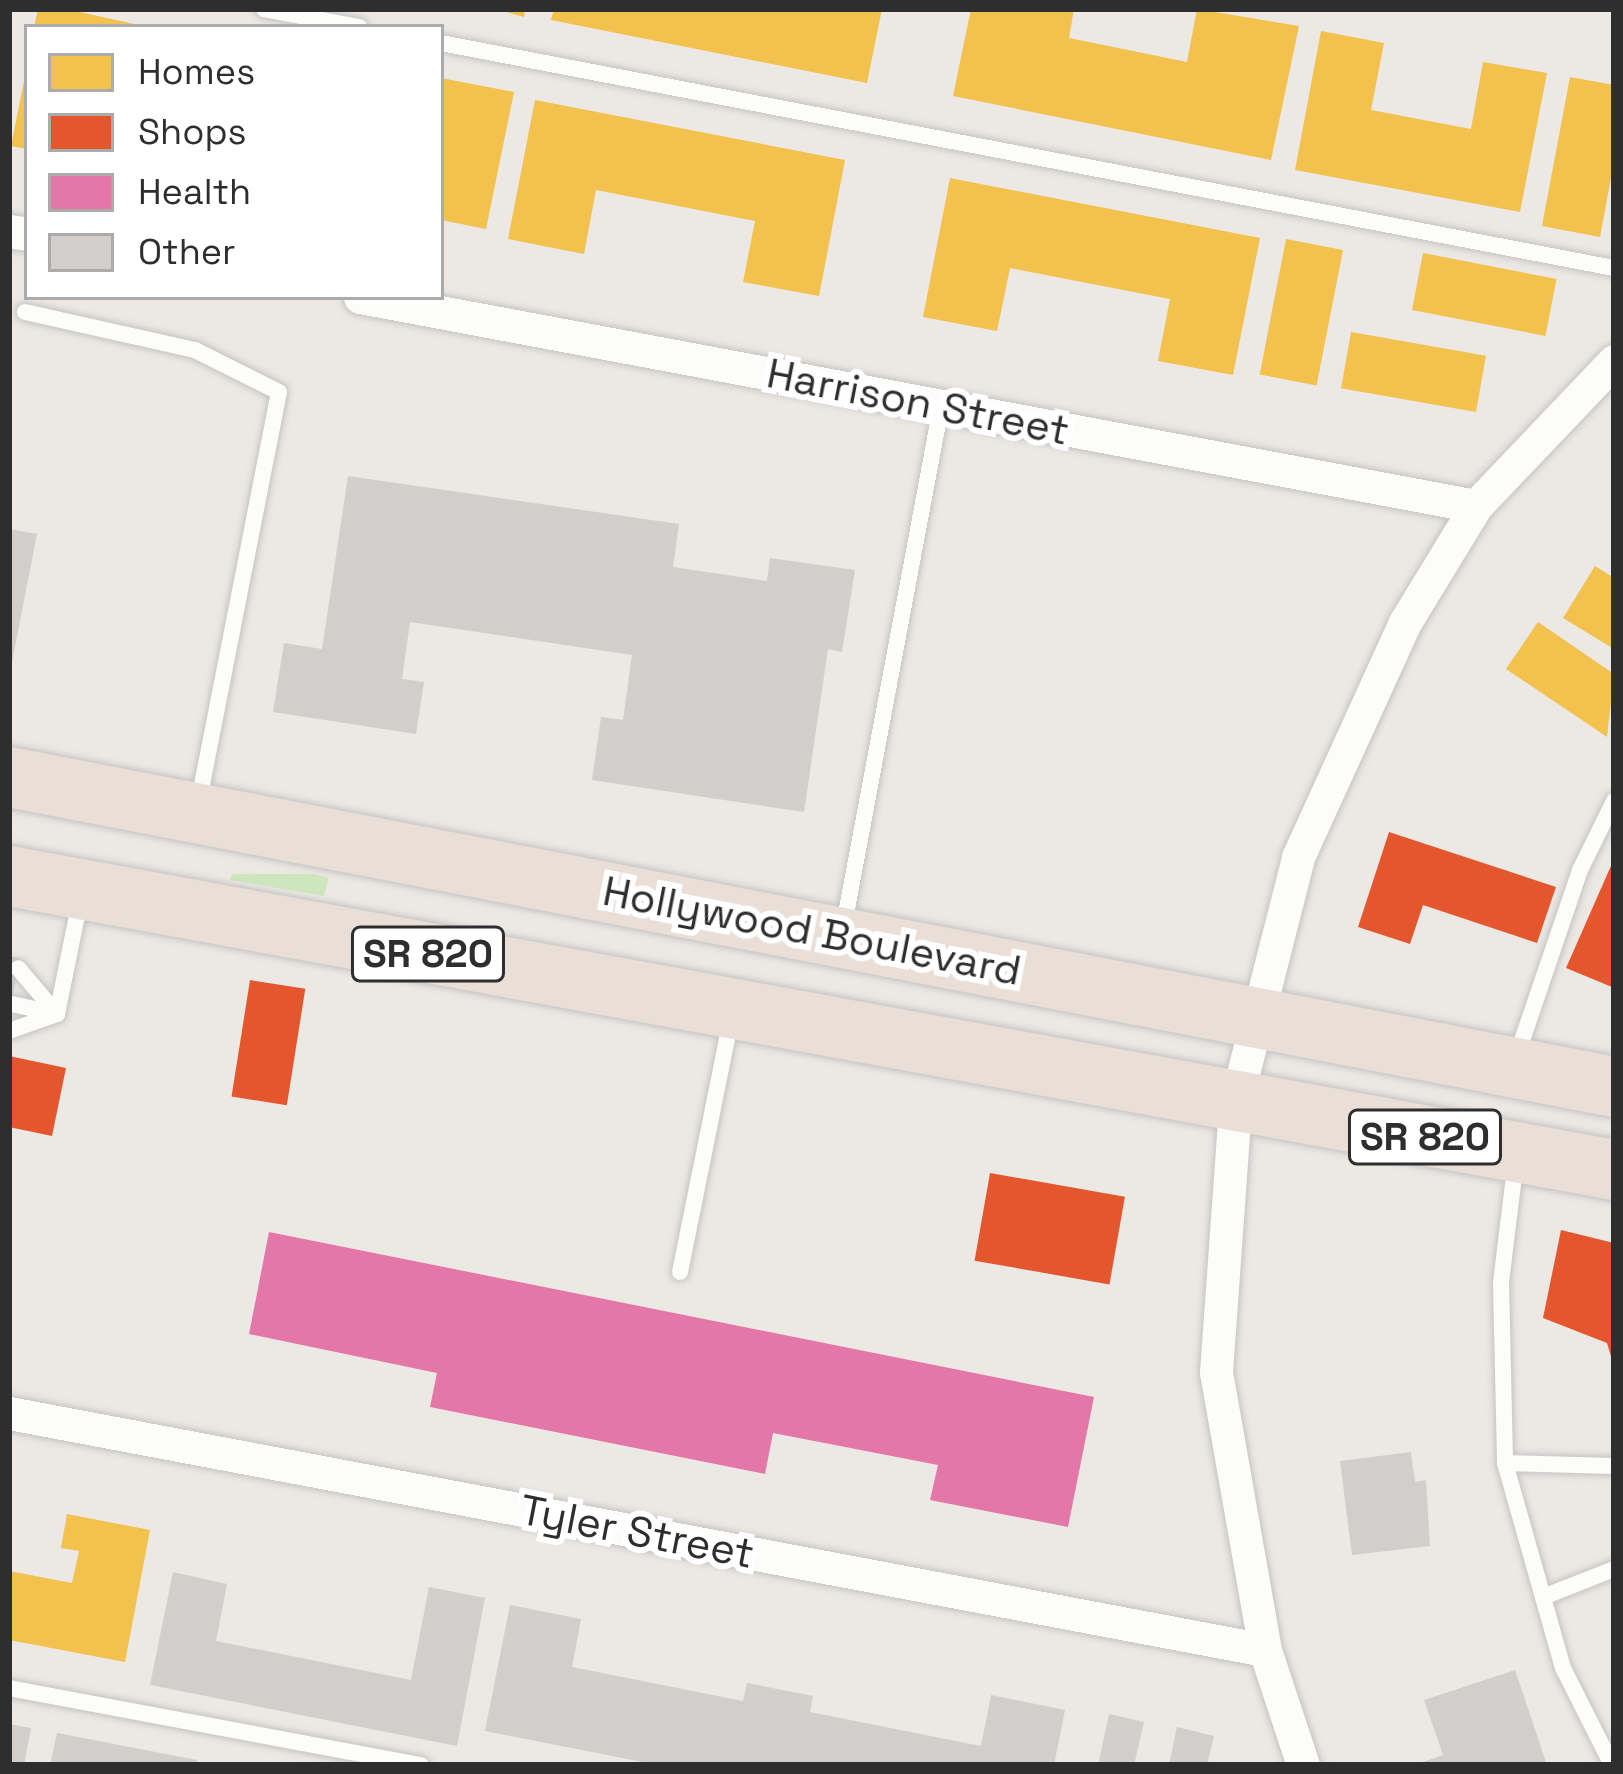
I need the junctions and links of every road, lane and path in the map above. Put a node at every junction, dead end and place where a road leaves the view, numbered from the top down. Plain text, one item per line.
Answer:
1 (264, 9) edge
2 (286, 16) edge
3 (339, 24) edge
4 (444, 44) edge
5 (1614, 268) edge
6 (376, 300) edge
7 (25, 312) dead end
8 (1614, 361) edge
9 (941, 406) junction
10 (1476, 506) junction
11 (9, 777) edge
12 (1614, 801) edge
13 (197, 813) junction
14 (9, 876) edge
15 (82, 890) junction
16 (842, 937) junction
17 (18, 968) dead end
18 (12, 1004) edge
19 (732, 1011) junction
20 (57, 1014) junction
21 (1257, 1016) junction
22 (9, 1031) edge
23 (1514, 1067) junction
24 (1614, 1087) edge
25 (1235, 1105) junction
26 (1517, 1153) junction
27 (1614, 1170) edge
28 (680, 1272) dead end
29 (9, 1413) edge
30 (1505, 1463) junction
31 (1614, 1466) edge
32 (1614, 1569) edge
33 (1544, 1597) junction
34 (1264, 1650) junction
35 (9, 1688) edge
36 (421, 1765) edge
37 (1303, 1765) edge
38 (1612, 1765) edge

1 - 2 lane
2 - 3 lane
4 - 5 lane
6 - 9 street, Harrison Street
7 - 13 lane
8 - 10 street
9 - 10 street, Harrison Street
9 - 16 lane
10 - 21 street
11 - 13 highway, Hollywood Boulevard / SR 820
12 - 23 lane
13 - 16 highway, Hollywood Boulevard / SR 820
14 - 15 highway, SR 820
15 - 19 highway, SR 820
15 - 20 lane
16 - 21 highway, Hollywood Boulevard / SR 820
17 - 20 lane
18 - 20 lane
19 - 25 highway, SR 820
19 - 28 lane
20 - 22 lane
21 - 23 highway, Hollywood Boulevard / SR 820
21 - 25 street
23 - 24 highway, Hollywood Boulevard / SR 820
25 - 26 highway, SR 820
25 - 34 street
26 - 27 highway, SR 820
26 - 30 lane
29 - 34 street, Tyler Street
30 - 31 lane
30 - 33 lane
32 - 33 lane
33 - 38 lane
34 - 37 street
35 - 36 lane

